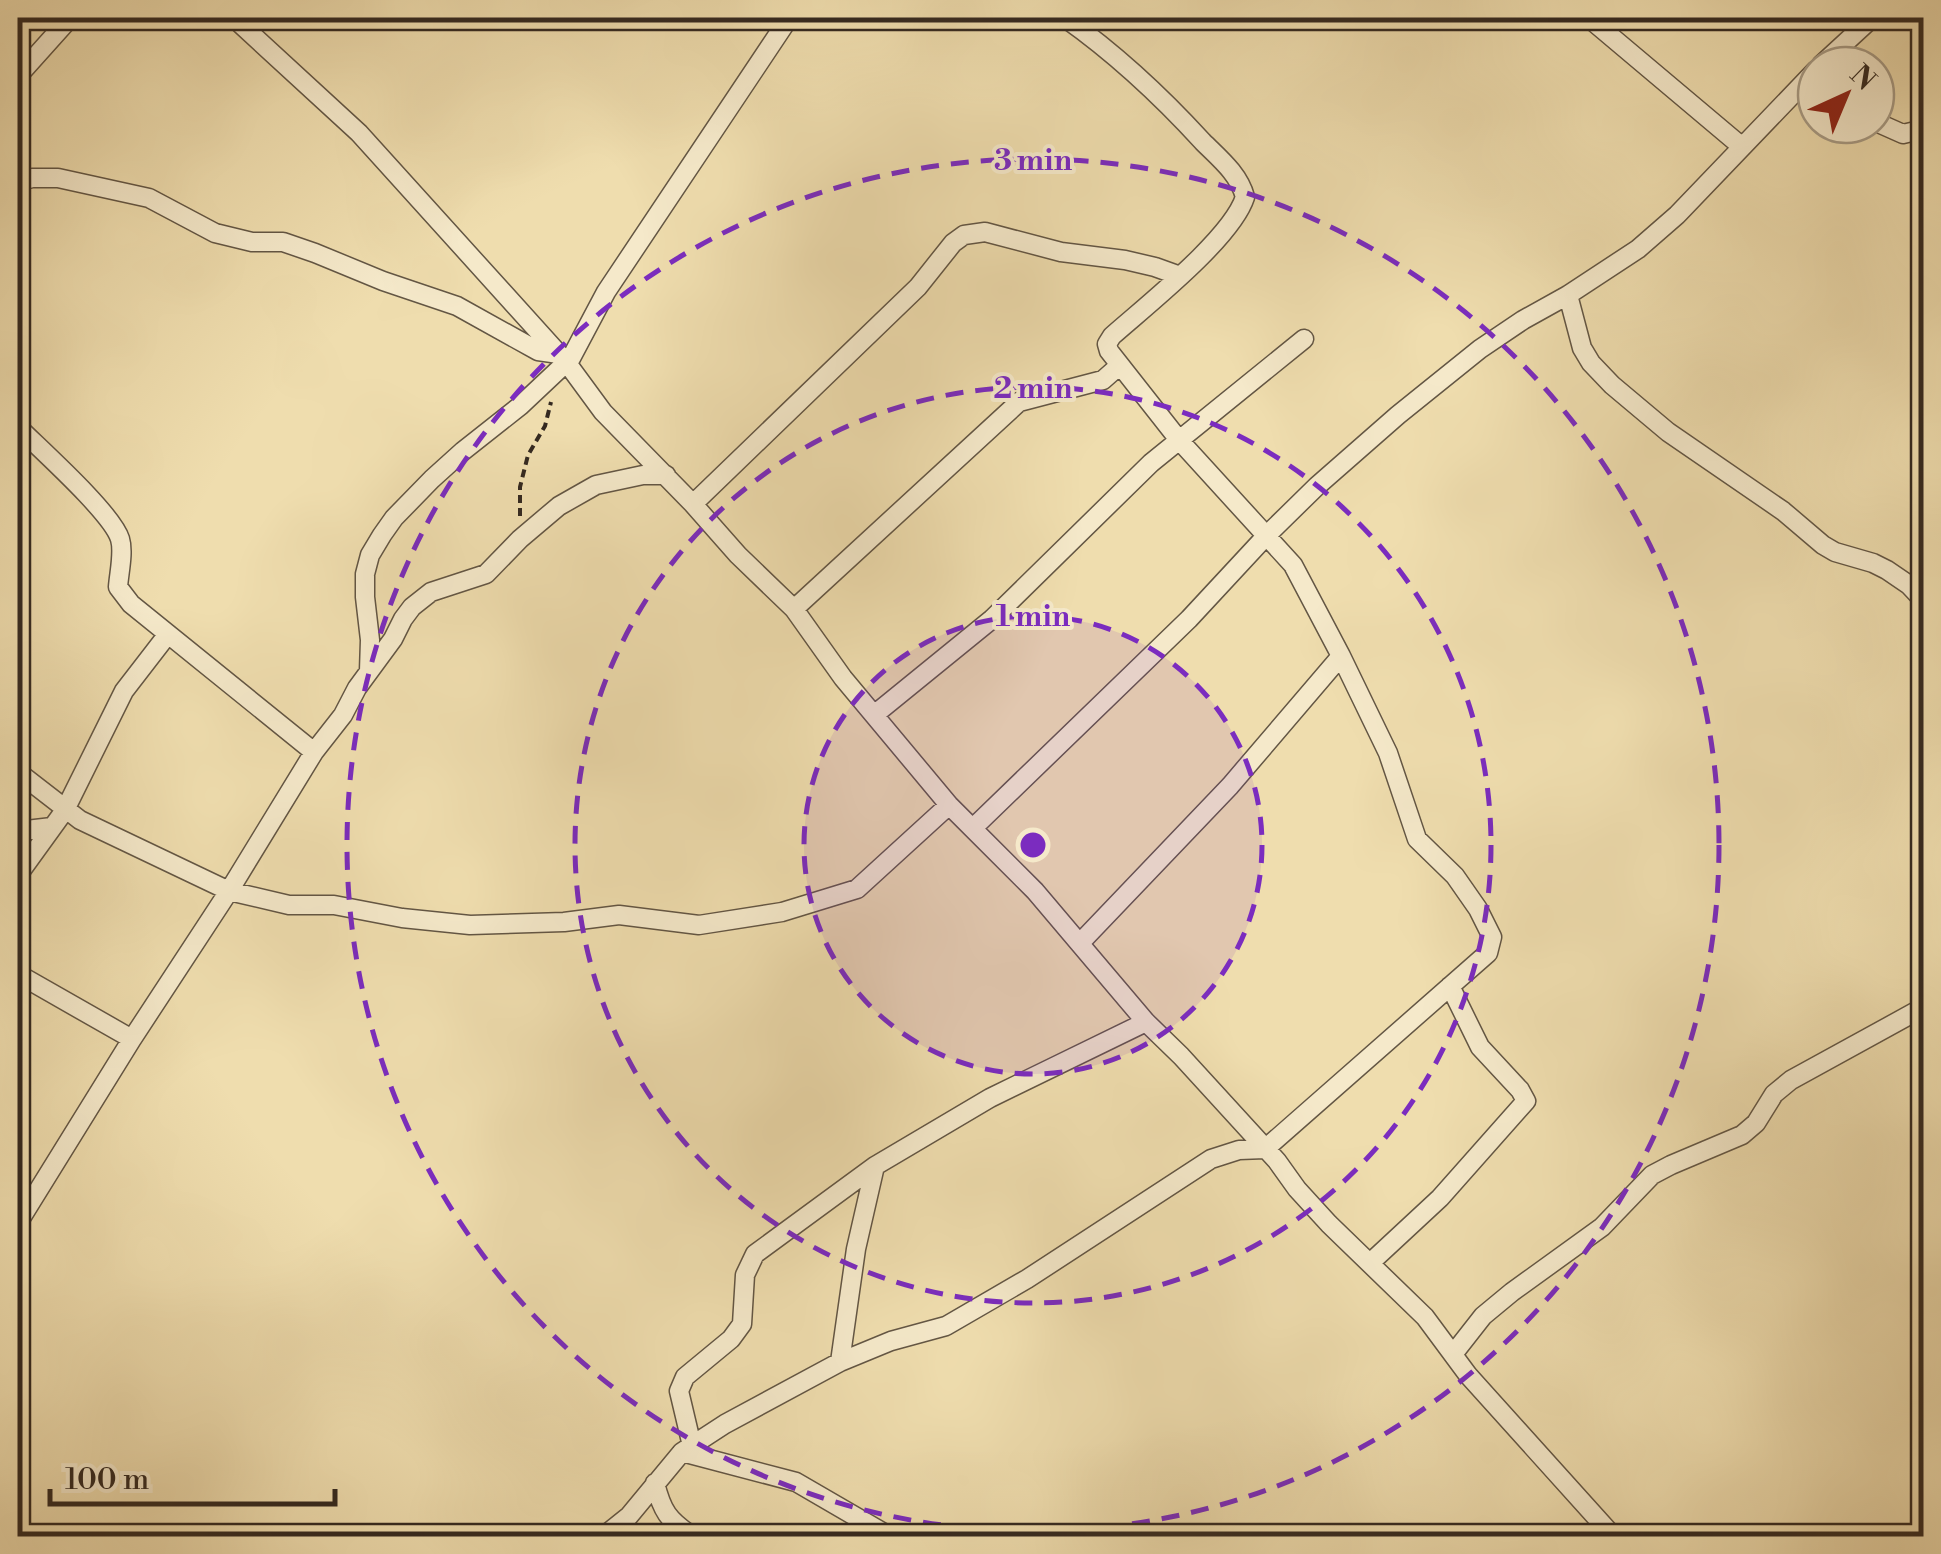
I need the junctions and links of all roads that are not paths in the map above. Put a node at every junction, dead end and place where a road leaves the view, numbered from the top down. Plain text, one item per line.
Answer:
1 (70, 18) edge
2 (234, 18) edge
3 (789, 18) edge
4 (1064, 18) edge
5 (1589, 18) edge
6 (1872, 18) edge
7 (1843, 45) edge
8 (18, 76) edge
9 (1796, 90) edge
10 (1924, 130) edge
11 (1896, 131) edge
12 (1740, 146) junction
13 (18, 182) edge
14 (1180, 276) junction
15 (1568, 295) junction
16 (1304, 339) dead end
17 (561, 363) junction
18 (1120, 364) junction
19 (18, 427) edge
20 (1179, 440) junction
21 (666, 475) junction
22 (693, 504) junction
23 (1267, 535) junction
24 (1924, 601) edge
25 (794, 610) junction
26 (168, 634) junction
27 (1341, 656) junction
28 (369, 672) junction
29 (874, 715) junction
30 (314, 752) junction
31 (18, 772) edge
32 (949, 805) junction
33 (66, 810) junction
34 (52, 827) junction
35 (973, 828) junction
36 (18, 831) edge
37 (18, 875) edge
38 (230, 891) junction
39 (1080, 943) junction
40 (18, 974) edge
41 (1450, 986) junction
42 (1924, 1007) edge
43 (1146, 1022) junction
44 (132, 1039) junction
45 (1265, 1149) junction
46 (875, 1166) junction
47 (23, 1205) edge
48 (18, 1224) edge
49 (1370, 1263) junction
50 (1454, 1353) junction
51 (840, 1362) junction
52 (687, 1449) junction
53 (655, 1483) junction
54 (604, 1536) edge
55 (692, 1536) edge
56 (889, 1536) edge
57 (1612, 1536) edge

1 - 8 street
2 - 17 street
3 - 17 street
4 - 14 street
5 - 12 street
6 - 7 street
9 - 12 street
10 - 11 street
12 - 15 street
13 - 17 street
14 - 18 street
14 - 22 street
15 - 23 street
15 - 24 street
16 - 20 street
17 - 21 street
17 - 28 street
18 - 20 street
18 - 25 street
19 - 26 street
20 - 23 street
20 - 29 street
21 - 22 street
21 - 28 street
22 - 25 street
23 - 27 street
23 - 35 street
25 - 29 street
26 - 30 street
26 - 33 street
27 - 39 street
27 - 41 street
28 - 30 street
29 - 32 street
30 - 38 street
31 - 33 street
32 - 35 street
32 - 38 street
33 - 34 street
33 - 38 street
34 - 36 street
34 - 37 street
35 - 39 street
38 - 44 street
39 - 43 street
40 - 44 street
41 - 45 street
41 - 49 street
42 - 50 street
43 - 45 street
43 - 46 street
44 - 47 street
45 - 49 street
45 - 51 street
46 - 51 street
46 - 52 street
47 - 48 street
49 - 50 street
50 - 57 street
51 - 52 street
52 - 53 street
52 - 56 street
53 - 54 street
53 - 55 street

